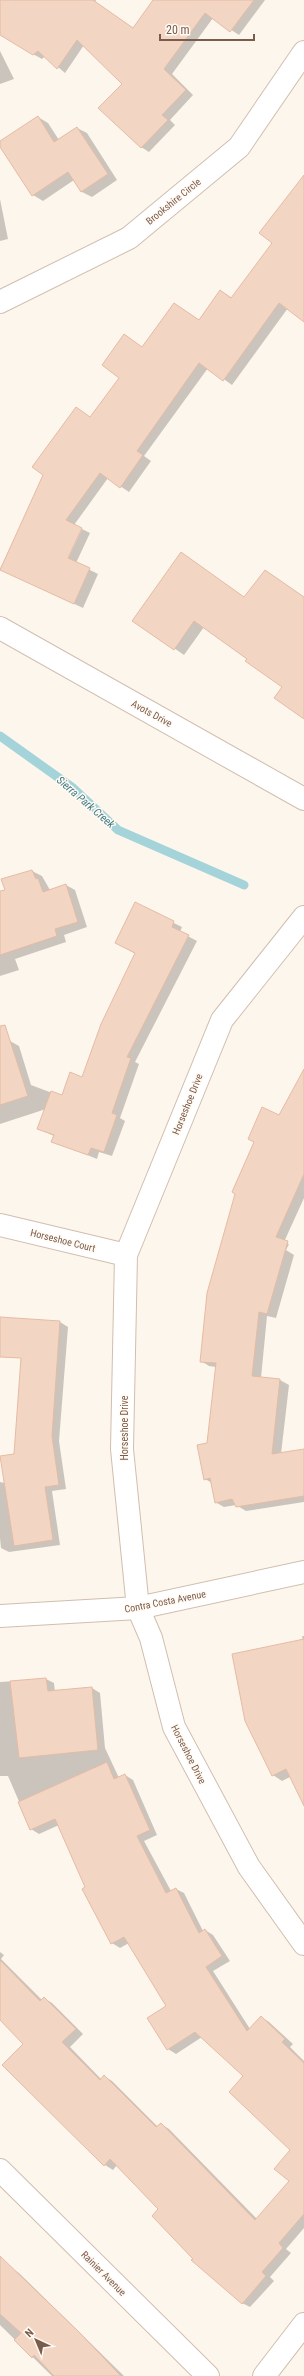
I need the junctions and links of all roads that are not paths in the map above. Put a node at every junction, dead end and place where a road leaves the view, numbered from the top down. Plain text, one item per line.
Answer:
1 (304, 52) edge
2 (0, 302) edge
3 (0, 628) edge
4 (304, 799) edge
5 (304, 917) edge
6 (0, 1225) edge
7 (126, 1256) junction
8 (304, 1572) edge
9 (138, 1608) junction
10 (0, 1616) edge
11 (304, 1944) edge
12 (1, 2172) edge
13 (304, 2324) edge
14 (208, 2376) edge
15 (264, 2376) edge

1 - 2 street, Brookshire Circle
3 - 4 street, Avots Drive
5 - 7 street, Horseshoe Drive
6 - 7 street, Horseshoe Court
7 - 9 street, Horseshoe Drive
8 - 9 street, Contra Costa Avenue
9 - 10 street, Contra Costa Avenue
9 - 11 street, Horseshoe Drive
12 - 14 street, Rainier Avenue
13 - 15 street

